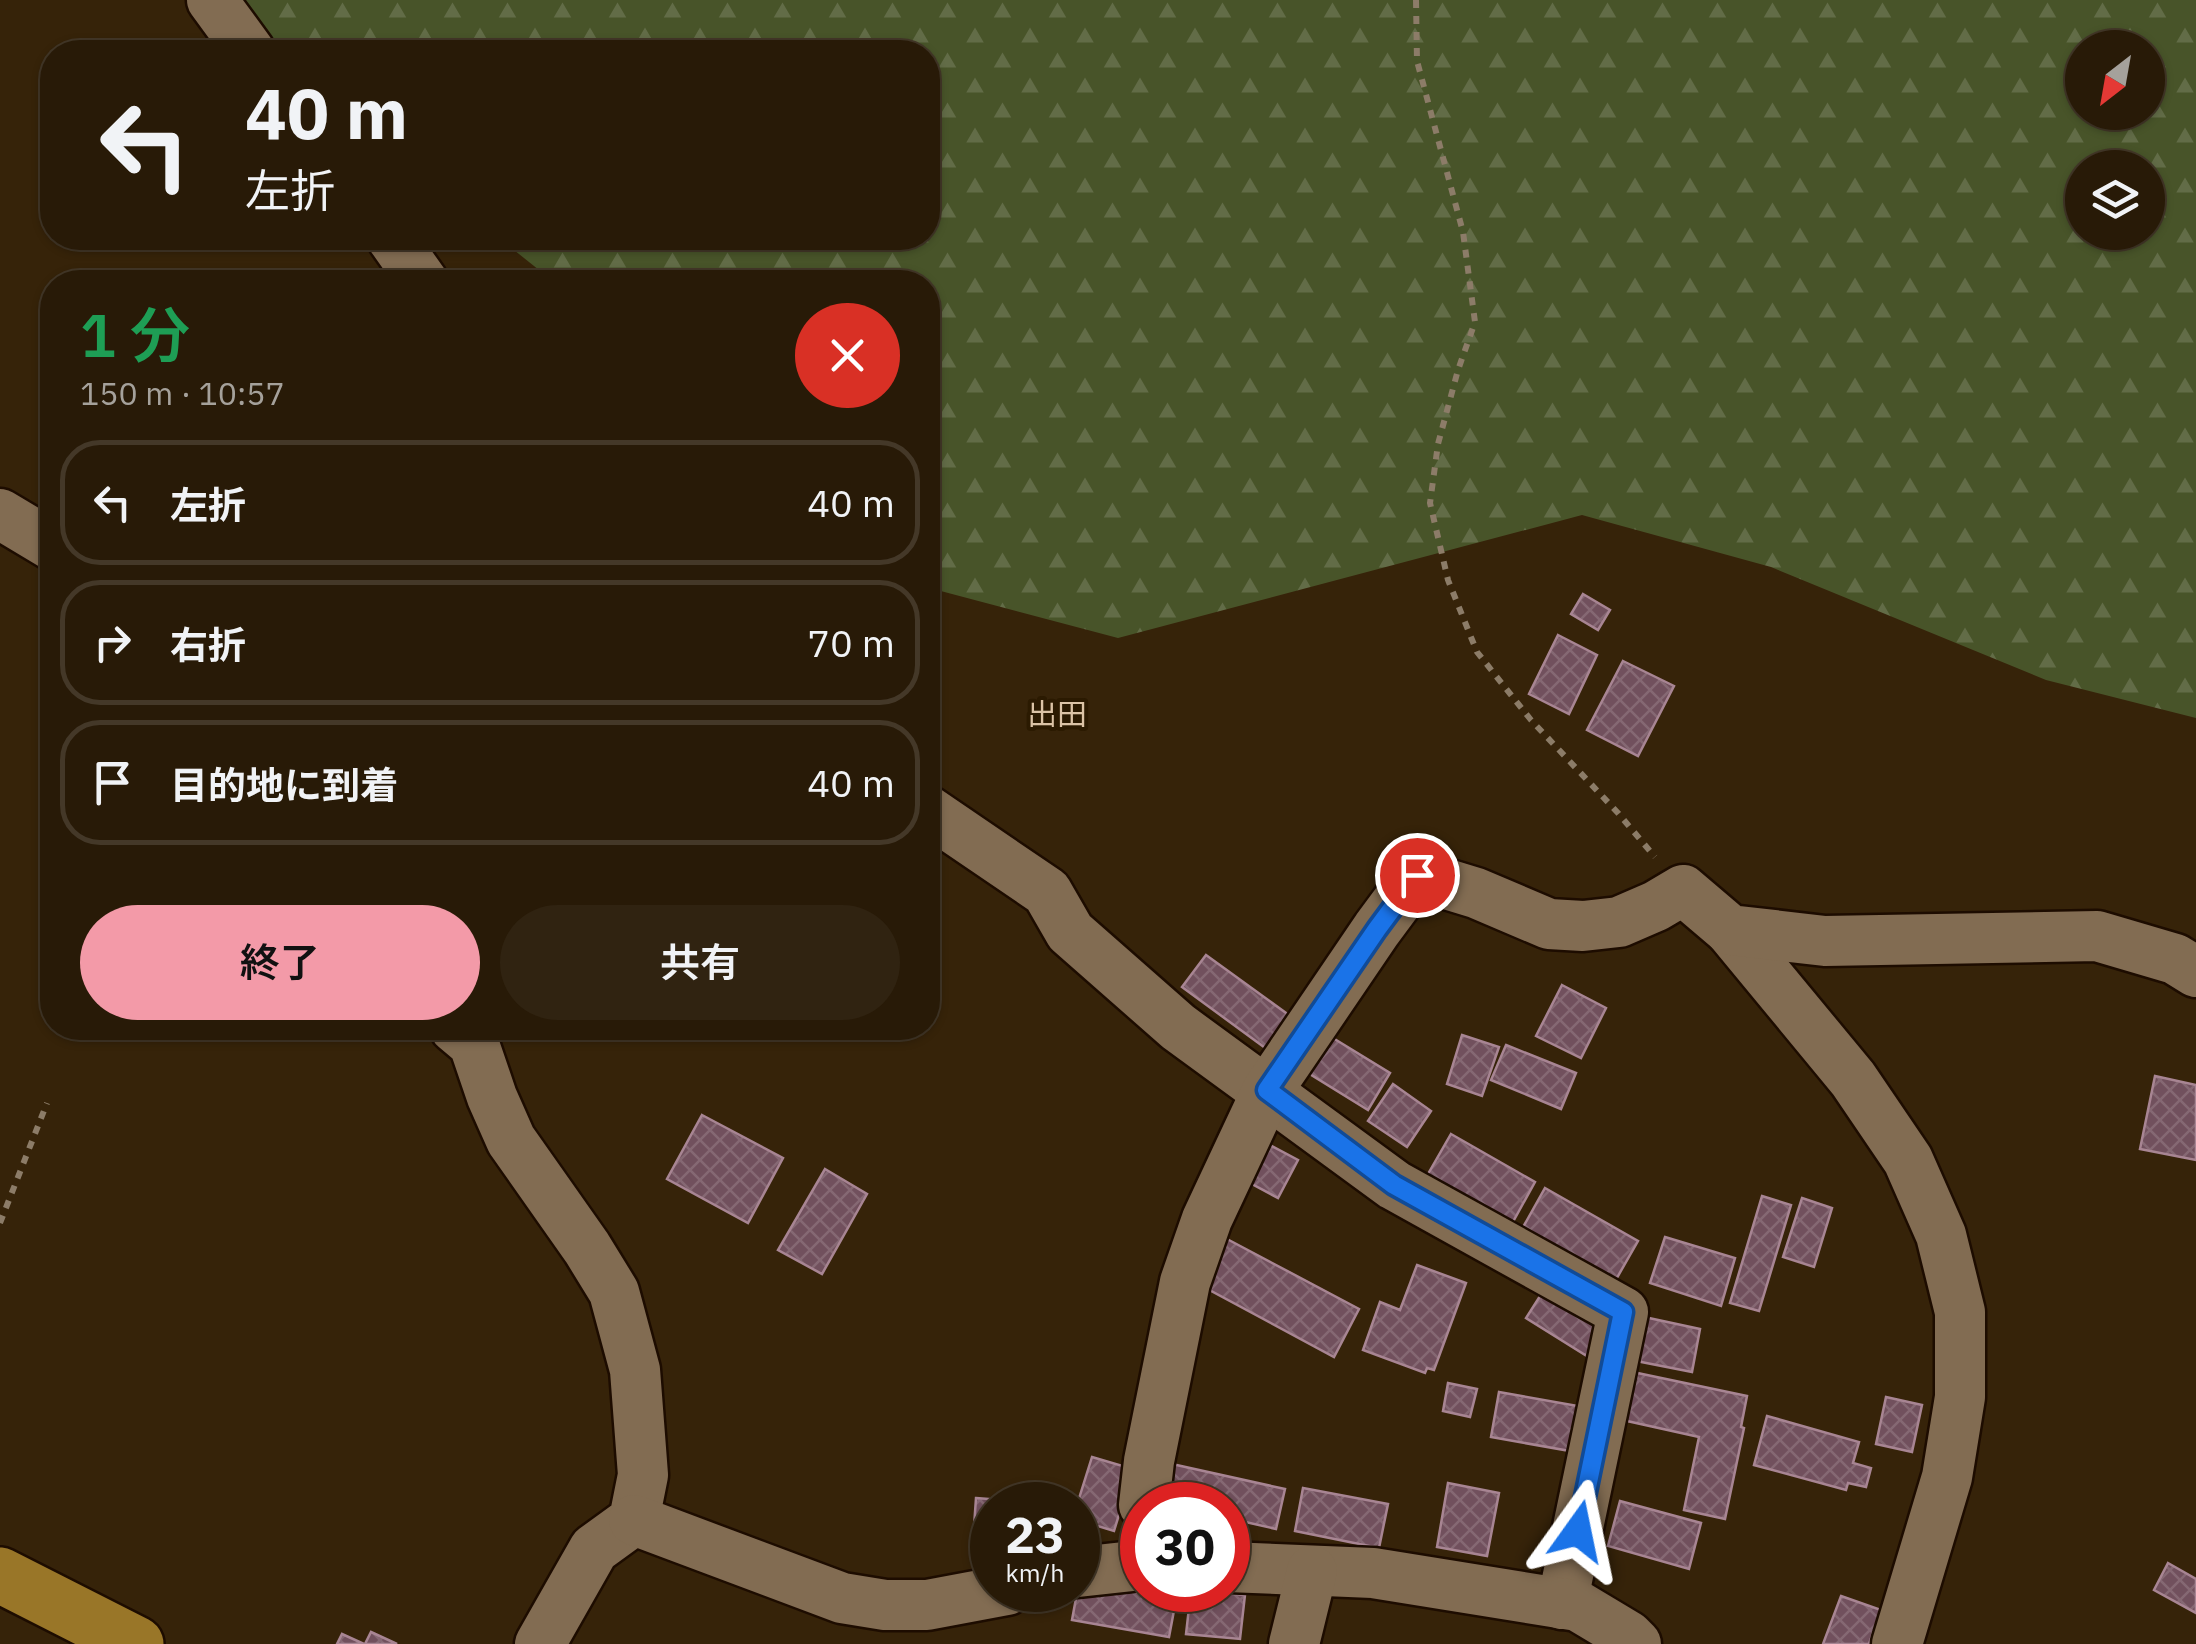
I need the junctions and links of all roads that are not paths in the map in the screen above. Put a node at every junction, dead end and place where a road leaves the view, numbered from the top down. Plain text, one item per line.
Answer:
1 (212, 0) edge
2 (241, 40) edge
3 (0, 514) edge
4 (40, 539) edge
5 (940, 820) edge
6 (1730, 930) junction
7 (2196, 972) edge
8 (473, 1040) edge
9 (1267, 1090) junction
10 (1147, 1482) edge
11 (634, 1520) junction
12 (1250, 1568) edge
13 (1312, 1570) junction
14 (0, 1575) edge
15 (970, 1597) edge
16 (1562, 1604) junction
17 (136, 1644) edge
18 (540, 1644) edge
19 (1294, 1644) edge
20 (1636, 1644) edge
21 (1897, 1644) edge

1 - 2 street
3 - 4 street
5 - 9 street
6 - 7 street
6 - 9 street
6 - 21 street
8 - 11 street
9 - 10 street
9 - 16 street
11 - 15 street
11 - 18 street
12 - 13 street
13 - 16 street
13 - 19 street
14 - 17 main road
16 - 20 street

